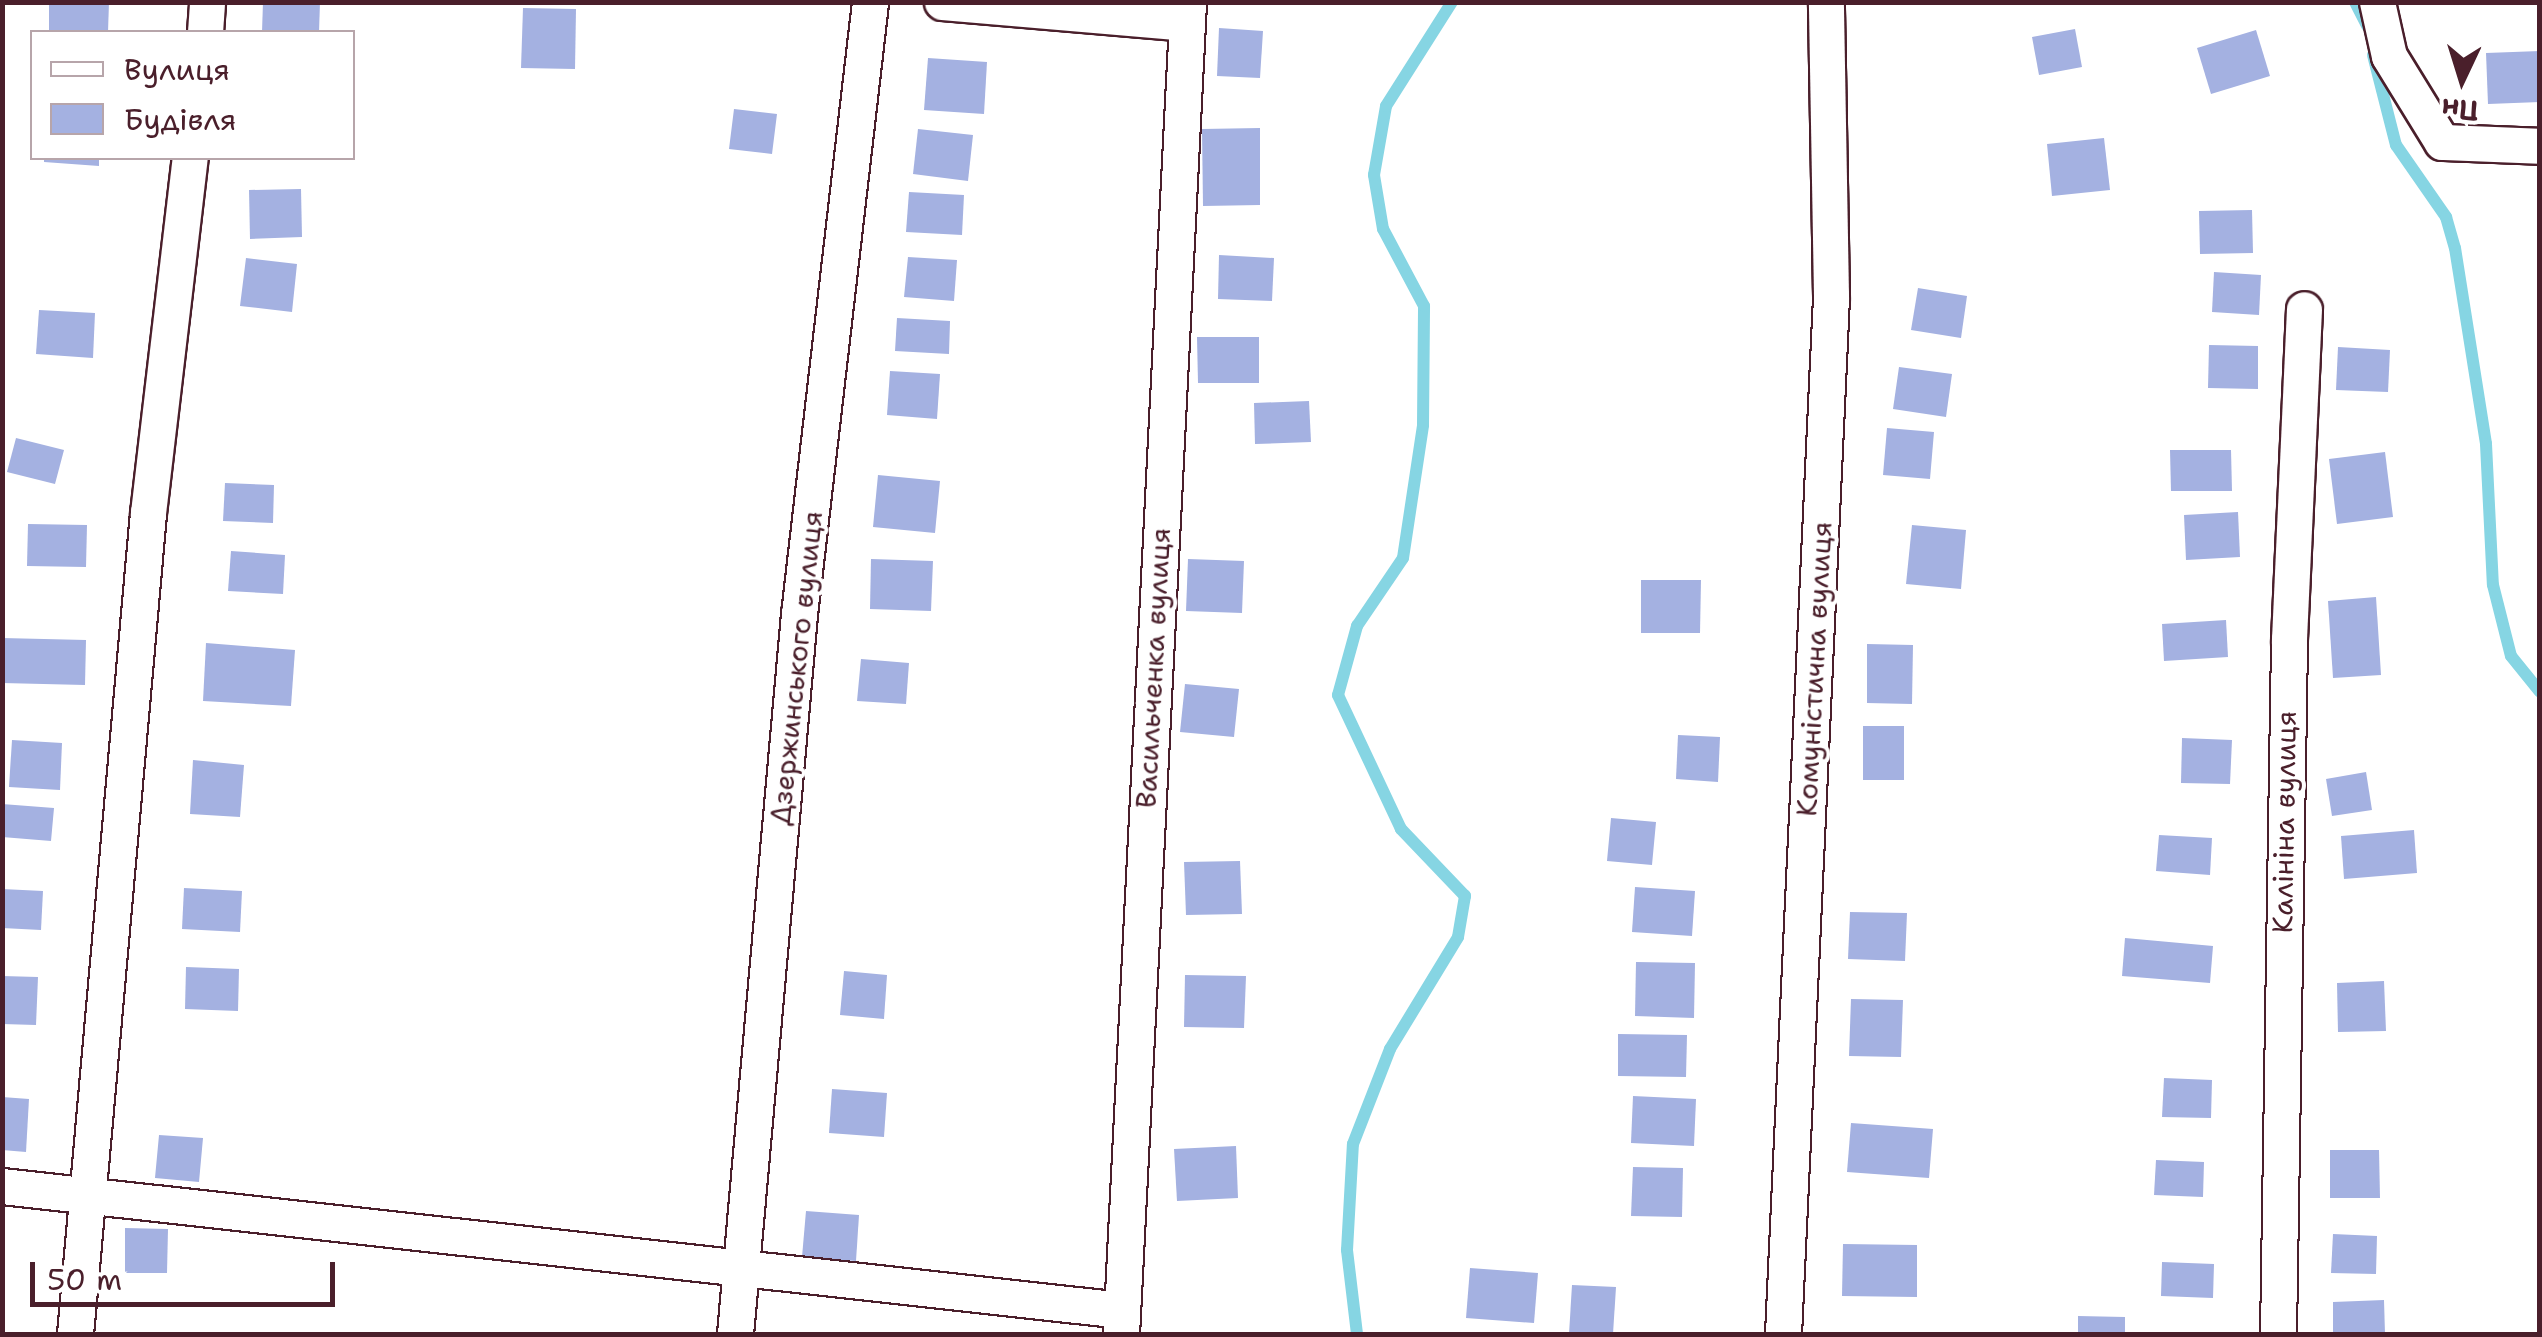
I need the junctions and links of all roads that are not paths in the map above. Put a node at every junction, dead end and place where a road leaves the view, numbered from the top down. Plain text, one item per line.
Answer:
1 (207, 2) edge
2 (870, 2) edge
3 (942, 2) edge
4 (1826, 2) edge
5 (2376, 2) edge
6 (1186, 13) edge
7 (205, 30) edge
8 (2540, 146) edge
9 (190, 160) edge
10 (2304, 309) dead end
11 (2, 1186) edge
12 (90, 1196) junction
13 (741, 1263) junction
14 (1121, 1322) edge
15 (76, 1334) edge
16 (735, 1334) edge
17 (1783, 1334) edge
18 (2278, 1334) edge

1 - 7 street
2 - 13 street, Дзержинського вулиця
3 - 6 street
4 - 17 street, Комуністична вулиця
5 - 8 street
6 - 14 street, Васильченка вулиця
9 - 12 street
10 - 18 street, Калініна вулиця
11 - 12 street
12 - 13 street
12 - 15 street
13 - 14 street
13 - 16 street, Дзержинського вулиця

